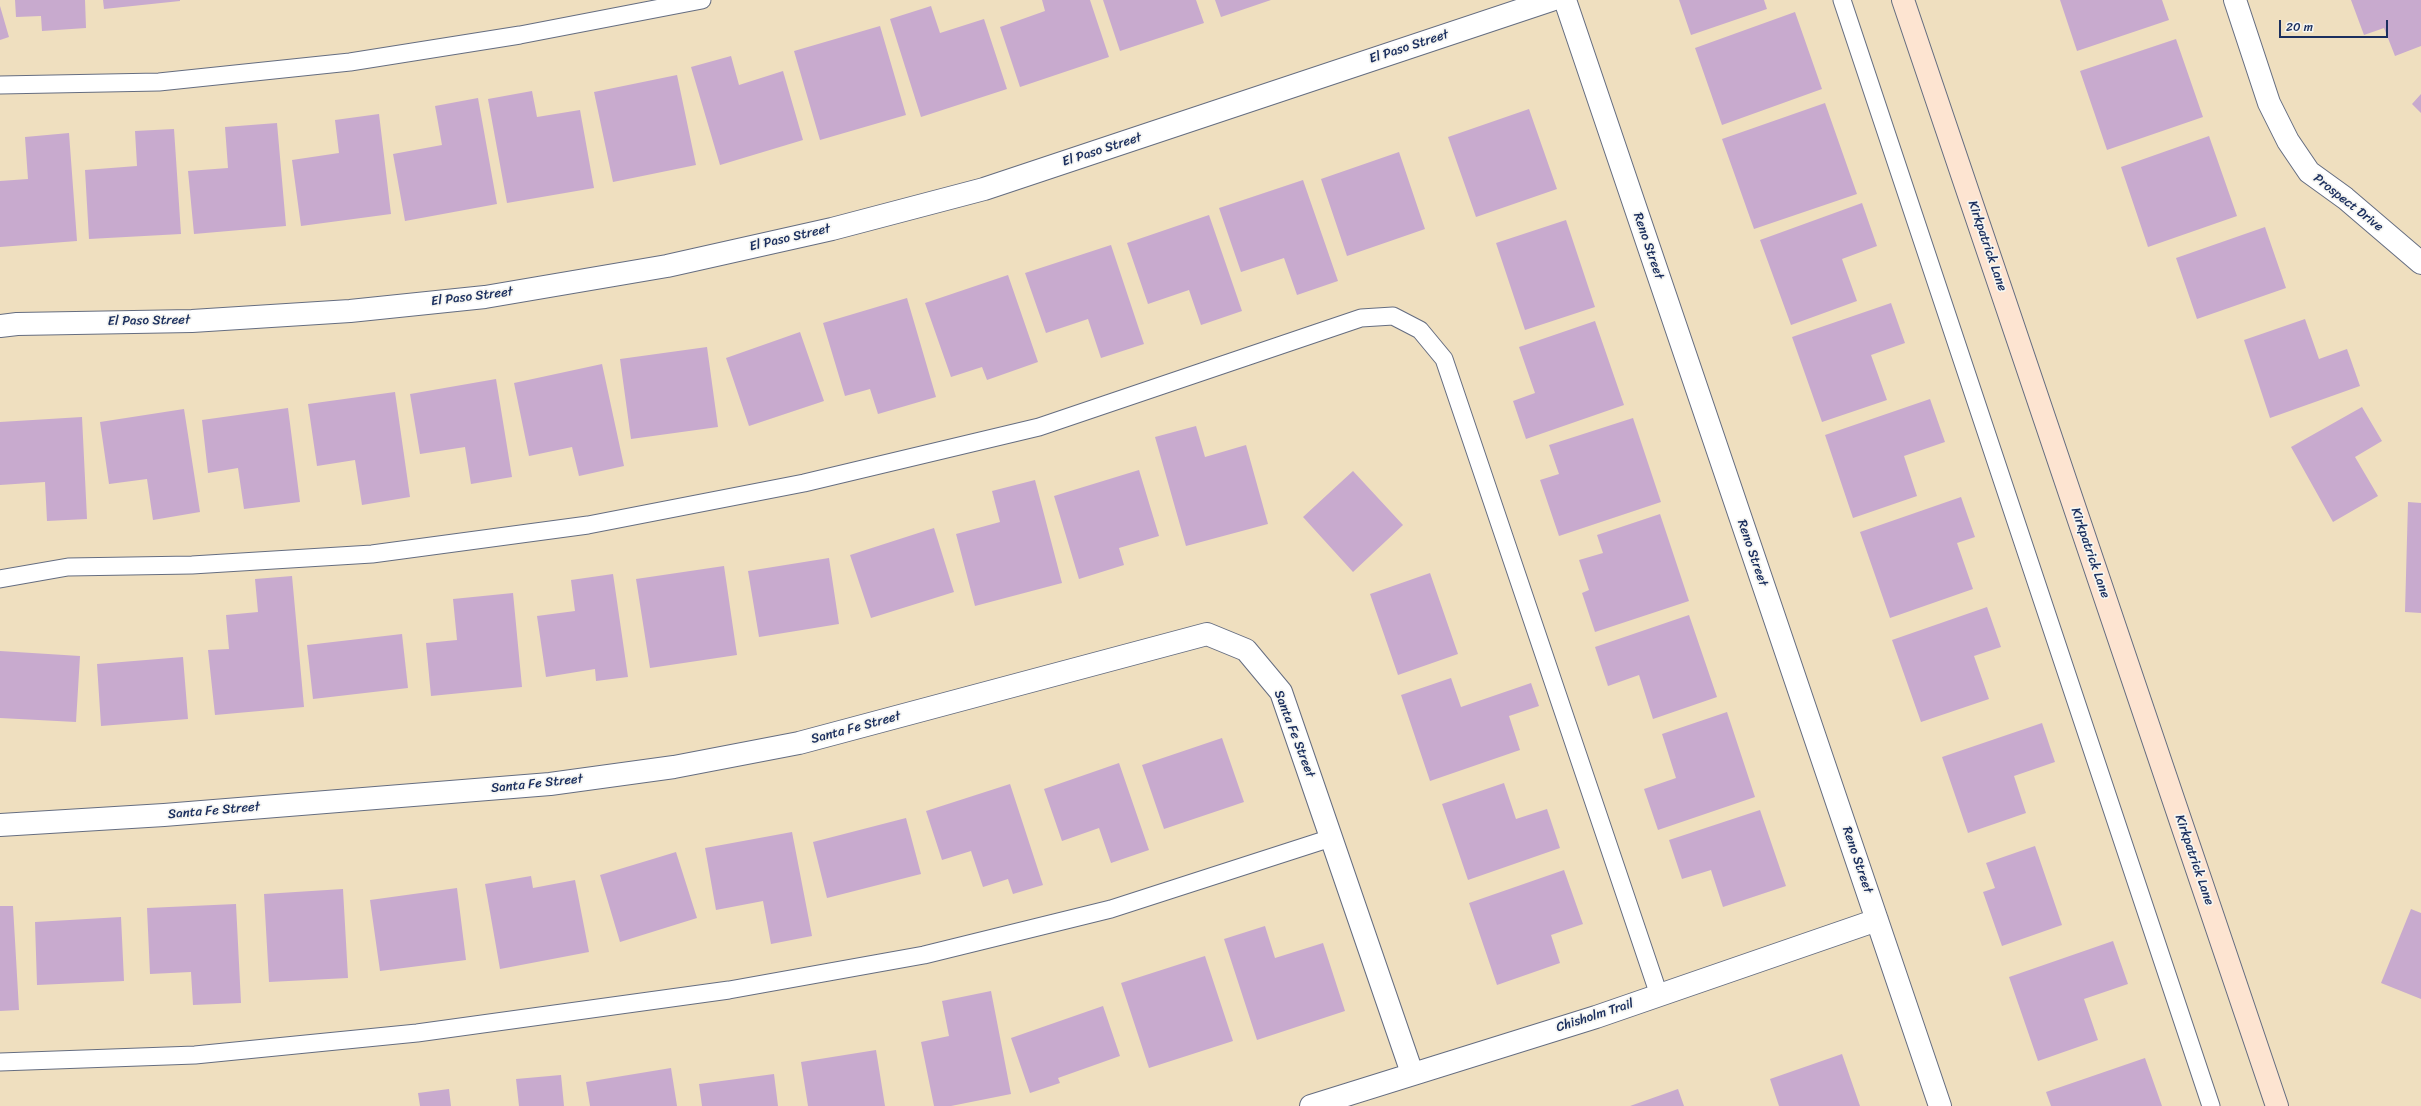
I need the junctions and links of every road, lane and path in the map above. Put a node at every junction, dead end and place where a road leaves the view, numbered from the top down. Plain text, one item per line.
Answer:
1 (702, 0) edge
2 (1551, 0) edge
3 (1565, 0) edge
4 (1842, 0) edge
5 (1903, 0) edge
6 (2235, 0) edge
7 (0, 85) edge
8 (2421, 263) edge
9 (0, 326) edge
10 (0, 579) edge
11 (0, 825) edge
12 (1331, 838) junction
13 (1877, 920) junction
14 (1659, 995) junction
15 (0, 1062) edge
16 (1412, 1073) junction
17 (1311, 1106) edge
18 (1940, 1106) edge
19 (2211, 1106) edge
20 (2277, 1106) edge

1 - 7 lane
2 - 9 street, El Paso Street
3 - 13 street, Reno Street
4 - 19 lane
5 - 20 street, Kirkpatrick Lane
6 - 8 street, Prospect Drive
10 - 14 lane
11 - 12 street, Santa Fe Street
12 - 15 lane
12 - 16 street, Santa Fe Street
13 - 14 street, Chisholm Trail
13 - 18 street, Reno Street
14 - 16 street, Chisholm Trail
16 - 17 street, Chisholm Trail

